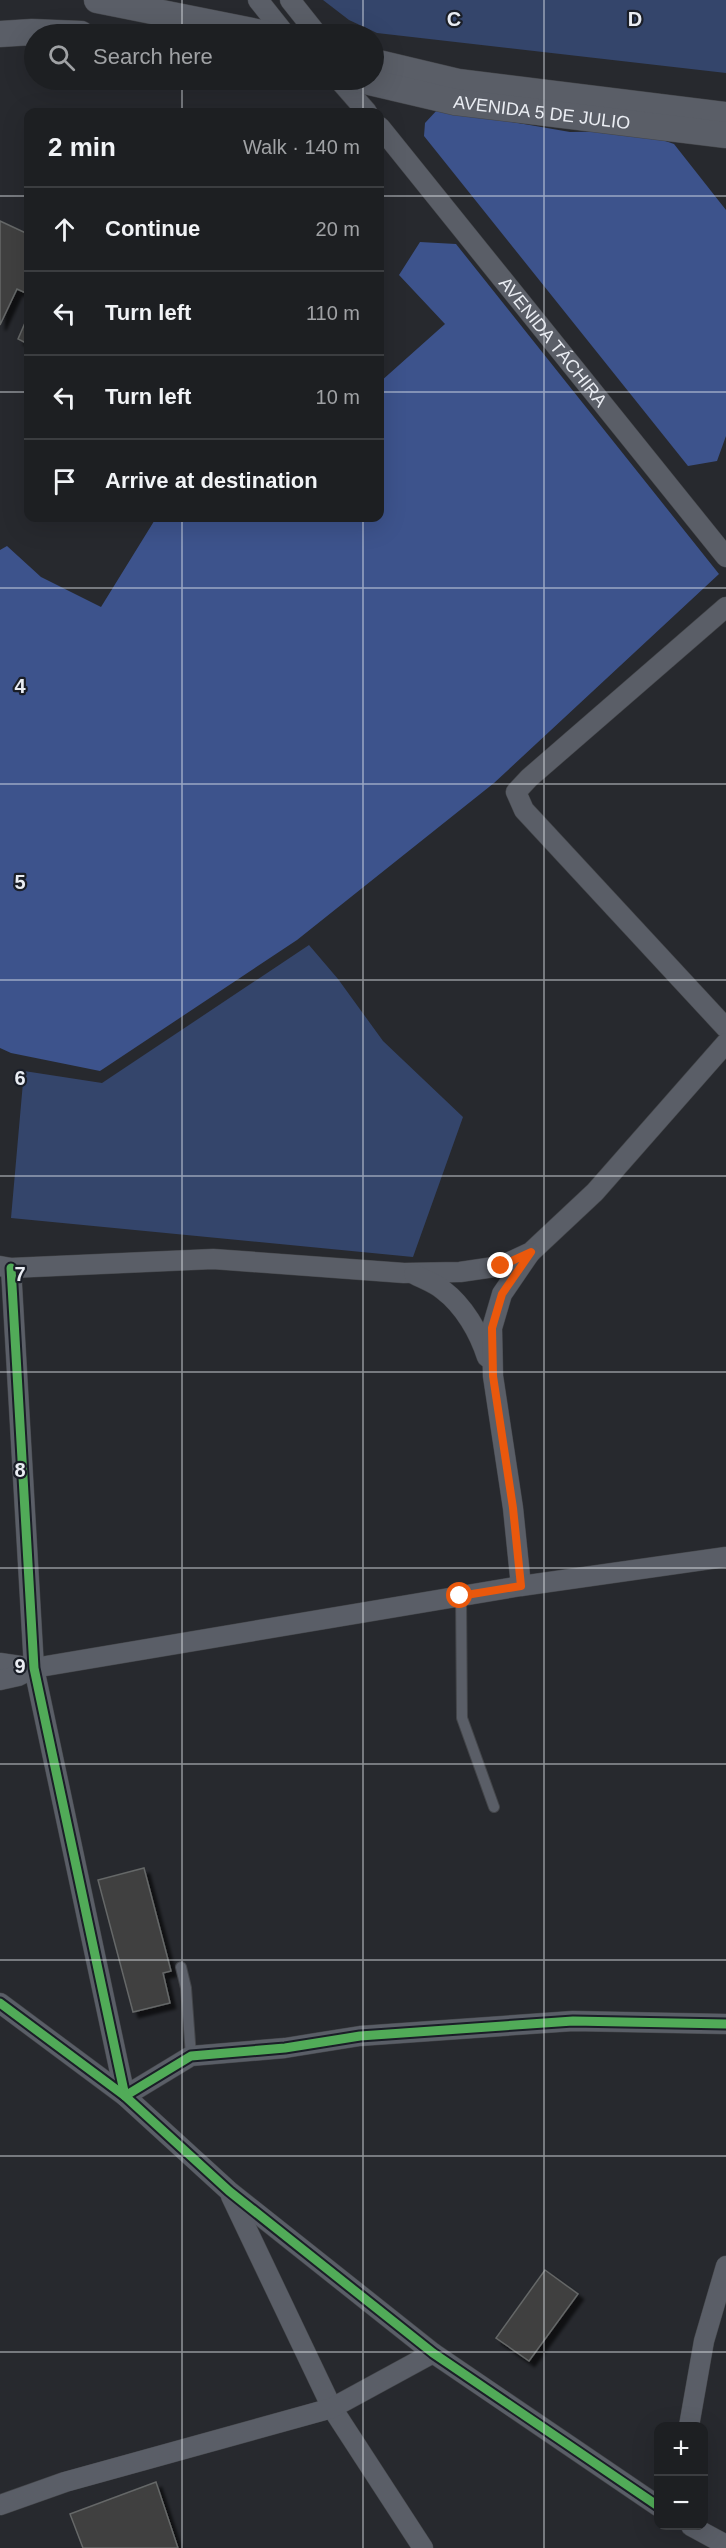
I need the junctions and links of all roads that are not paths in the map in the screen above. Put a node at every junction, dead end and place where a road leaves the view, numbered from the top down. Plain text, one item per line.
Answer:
1 (97, 0) edge
2 (258, 0) edge
3 (291, 0) edge
4 (217, 24) edge
5 (277, 24) edge
6 (310, 24) edge
7 (24, 32) edge
8 (0, 34) edge
9 (384, 64) edge
10 (384, 85) edge
11 (348, 90) edge
12 (364, 108) edge
13 (726, 115) edge
14 (384, 132) edge
15 (726, 135) edge
16 (726, 557) edge
17 (726, 607) edge
18 (726, 1028) edge
19 (726, 1043) edge
20 (531, 1252) junction
21 (5, 1267) edge
22 (411, 1273) junction
23 (493, 1376) junction
24 (726, 1557) edge
25 (521, 1586) junction
26 (460, 1596) junction
27 (0, 1663) edge
28 (34, 1668) junction
29 (0, 1680) edge
30 (494, 1807) dead end
31 (181, 1967) dead end
32 (0, 2003) edge
33 (726, 2024) edge
34 (191, 2056) junction
35 (125, 2096) junction
36 (229, 2191) junction
37 (726, 2266) edge
38 (433, 2353) junction
39 (332, 2408) junction
40 (690, 2422) edge
41 (654, 2502) edge
42 (0, 2505) edge
43 (698, 2530) edge
44 (726, 2545) edge
45 (423, 2548) edge

1 - 4 street
2 - 5 street
3 - 6 street
7 - 8 street
9 - 13 street, AVENIDA 5 DE JULIO
10 - 15 street, AVENIDA 5 DE JULIO
11 - 12 street
14 - 16 street, AVENIDA TÁCHIRA
17 - 18 street
19 - 20 street
20 - 22 street
20 - 23 street
21 - 22 street
21 - 28 street
22 - 23 street
23 - 25 street
24 - 25 street
25 - 26 street
26 - 28 street
26 - 30 lane
27 - 28 street
28 - 29 street
28 - 35 street
31 - 34 lane
32 - 35 street
33 - 34 street
34 - 35 street
35 - 36 street
36 - 38 street
36 - 39 street
37 - 40 street
38 - 39 street
38 - 41 street
39 - 42 street
39 - 45 street
43 - 44 street

